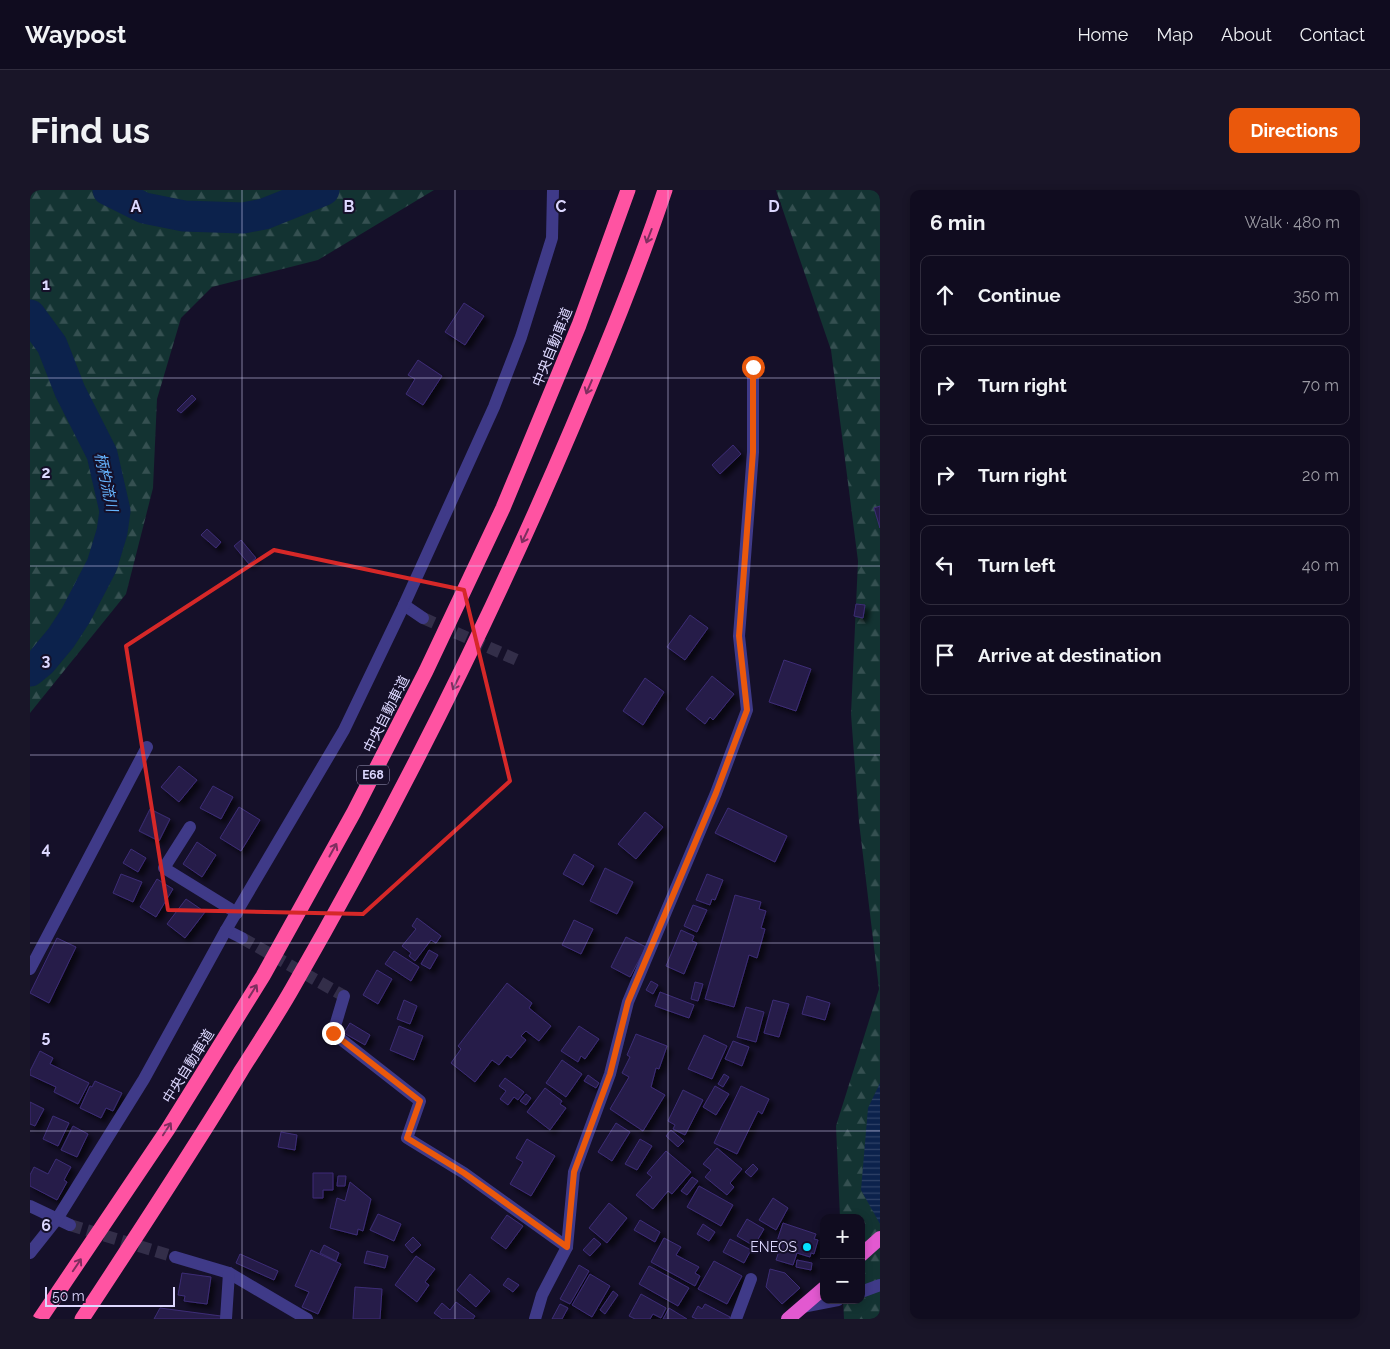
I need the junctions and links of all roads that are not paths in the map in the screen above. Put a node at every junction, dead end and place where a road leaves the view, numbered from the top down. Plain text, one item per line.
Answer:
1 (553, 190) edge
2 (628, 190) edge
3 (665, 190) edge
4 (753, 367) dead end
5 (404, 605) junction
6 (423, 618) tunnel mouth
7 (146, 748) dead end
8 (190, 827) dead end
9 (237, 913) junction
10 (226, 930) junction
11 (242, 938) tunnel mouth
12 (30, 969) edge
13 (344, 996) dead end
14 (30, 1206) edge
15 (57, 1219) junction
16 (70, 1225) tunnel mouth
17 (880, 1238) edge
18 (567, 1247) junction
19 (865, 1251) edge
20 (30, 1253) edge
21 (175, 1257) tunnel mouth
22 (228, 1272) junction
23 (751, 1278) dead end
24 (880, 1285) edge
25 (820, 1291) edge
26 (865, 1291) edge
27 (820, 1304) edge
28 (802, 1307) junction
29 (40, 1319) edge
30 (82, 1319) edge
31 (226, 1319) edge
32 (307, 1319) edge
33 (535, 1319) edge
34 (736, 1319) edge
35 (788, 1319) edge

1 - 5 street
29 -> 2 highway, 中央自動車道 / E68
3 -> 30 highway, E68
4 - 18 street
5 - 6 street
5 - 9 street
7 - 12 street
8 - 9 street
9 - 10 street
10 - 11 street
10 - 15 street
13 - 18 street
14 - 15 street
15 - 16 street
15 - 20 street
17 - 19 highway
18 - 33 street
21 - 22 street
22 - 31 street
22 - 32 street
23 - 34 street
24 - 26 street
25 - 28 highway
27 - 28 street
28 - 35 highway

